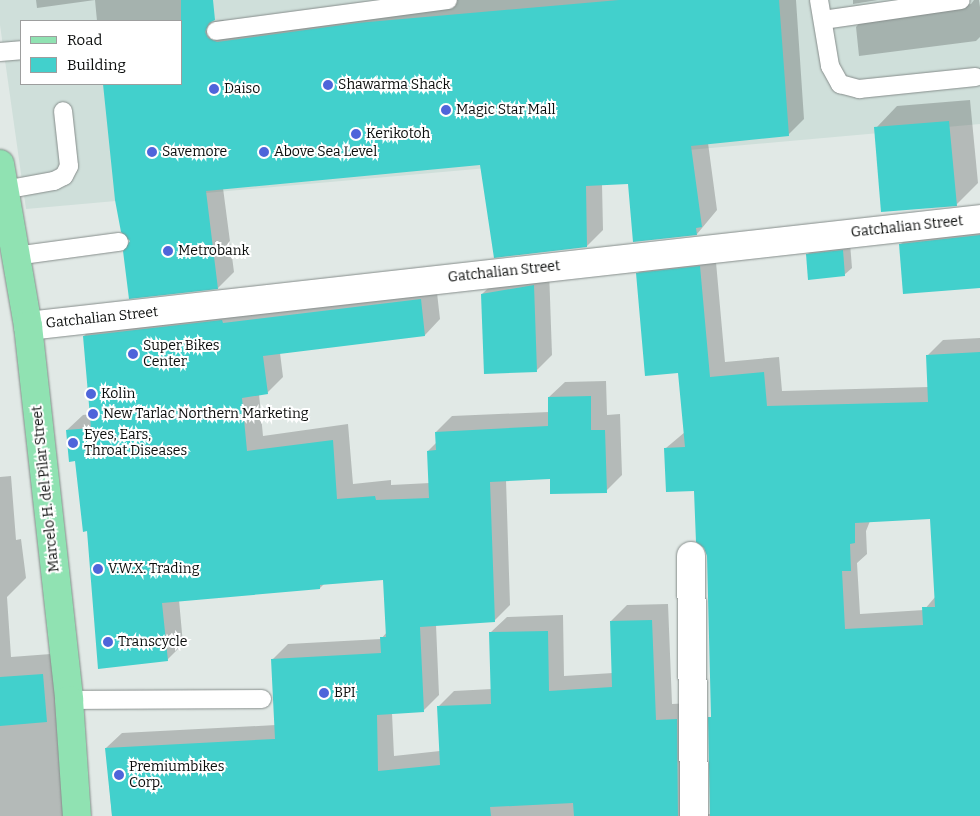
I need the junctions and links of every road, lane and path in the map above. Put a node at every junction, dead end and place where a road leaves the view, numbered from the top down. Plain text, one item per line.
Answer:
1 (448, 0) edge
2 (819, 0) edge
3 (961, 0) edge
4 (823, 20) junction
5 (216, 31) dead end
6 (20, 50) edge
7 (0, 52) edge
8 (975, 77) dead end
9 (62, 112) dead end
10 (2, 177) edge
11 (980, 218) edge
12 (119, 242) dead end
13 (15, 256) junction
14 (28, 326) junction
15 (691, 556) dead end
16 (262, 699) dead end
17 (70, 700) junction
18 (77, 816) edge
19 (694, 816) edge

1 - 5 lane
2 - 4 lane
3 - 4 lane
4 - 8 lane
6 - 7 lane
9 - 10 lane
10 - 13 main road, Marcelo H. del Pilar Street
11 - 14 street, Gatchalian Street
12 - 13 lane
13 - 14 main road, Marcelo H. del Pilar Street
14 - 17 main road, Marcelo H. del Pilar Street
15 - 19 street
16 - 17 lane
17 - 18 main road, Marcelo H. del Pilar Street

